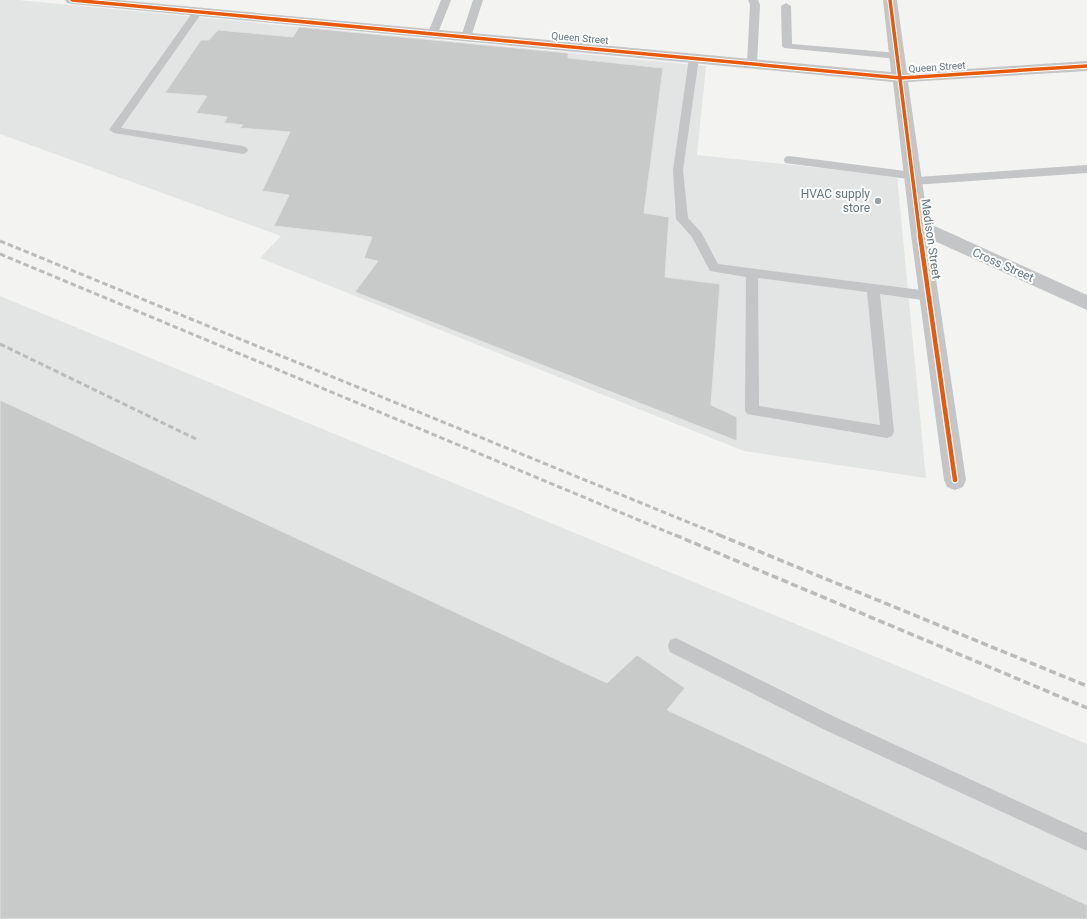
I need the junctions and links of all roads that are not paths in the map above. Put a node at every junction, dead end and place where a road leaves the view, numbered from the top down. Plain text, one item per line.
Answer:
1 (72, 0) edge
2 (446, 0) edge
3 (478, 0) edge
4 (753, 0) edge
5 (890, 0) edge
6 (141, 3) edge
7 (202, 6) edge
8 (786, 6) dead end
9 (433, 33) junction
10 (466, 36) junction
11 (898, 56) junction
12 (694, 58) junction
13 (752, 64) junction
14 (1087, 66) edge
15 (901, 78) junction
16 (243, 150) dead end
17 (789, 160) dead end
18 (1087, 169) edge
19 (913, 178) junction
20 (919, 227) junction
21 (752, 273) junction
22 (873, 289) junction
23 (929, 296) junction
24 (1087, 303) edge
25 (955, 480) dead end
26 (676, 646) dead end
27 (1087, 842) edge

1 - 6 street, Queen Street
2 - 9 lane
3 - 10 lane
4 - 13 lane
5 - 11 street, Madison Street
6 - 7 street, Queen Street
7 - 9 street, Queen Street
7 - 16 lane
8 - 11 lane
9 - 10 street, Queen Street
10 - 12 street, Queen Street
11 - 15 street, Madison Street
12 - 13 street, Queen Street
12 - 21 lane
13 - 15 street, Queen Street
14 - 15 street, Queen Street
15 - 19 street, Madison Street
17 - 19 lane
18 - 19 lane
19 - 20 street, Madison Street
20 - 23 street, Madison Street
20 - 24 street, Cross Street
21 - 22 lane
21 - 22 lane
22 - 23 lane
23 - 25 street, Madison Street
26 - 27 lane

